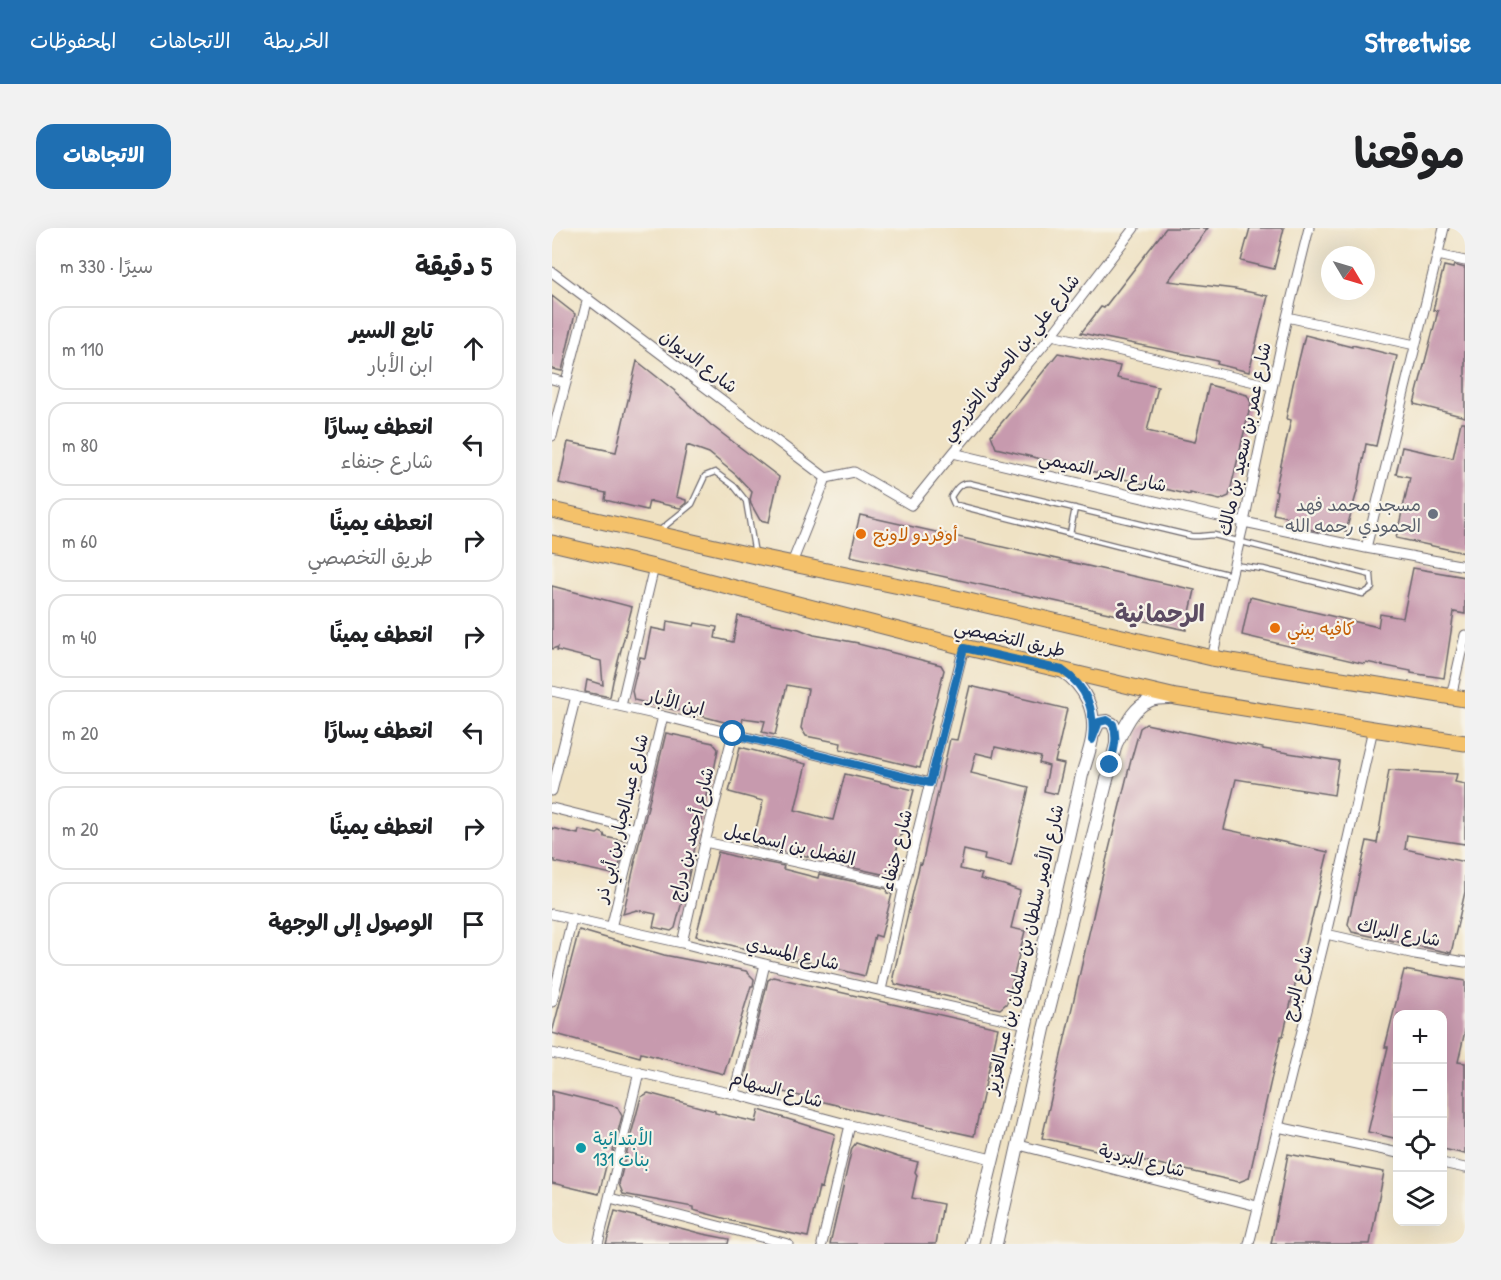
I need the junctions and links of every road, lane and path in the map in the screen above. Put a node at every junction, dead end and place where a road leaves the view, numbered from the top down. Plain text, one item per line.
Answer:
1 (1134, 228) edge
2 (1309, 228) edge
3 (1444, 228) edge
4 (1438, 255) junction
5 (1465, 261) edge
6 (552, 272) edge
7 (588, 298) junction
8 (1287, 317) junction
9 (1052, 335) junction
10 (1415, 345) junction
11 (552, 379) edge
12 (566, 382) junction
13 (1272, 386) junction
14 (552, 436) edge
15 (953, 453) junction
16 (826, 478) junction
17 (1075, 508) junction
18 (552, 510) edge
19 (1244, 522) junction
20 (655, 534) junction
21 (1070, 534) junction
22 (1239, 540) junction
23 (552, 543) edge
24 (1366, 548) junction
25 (755, 556) junction
26 (792, 563) junction
27 (1465, 566) edge
28 (654, 567) junction
29 (1232, 570) junction
30 (1465, 635) edge
31 (964, 648) junction
32 (1212, 658) junction
33 (1062, 670) junction
34 (552, 691) edge
35 (576, 696) junction
36 (1176, 697) junction
37 (1458, 698) edge
38 (621, 706) junction
39 (663, 716) junction
40 (1373, 729) junction
41 (733, 734) junction
42 (1092, 740) junction
43 (1465, 742) edge
44 (1116, 744) junction
45 (930, 783) junction
46 (552, 791) edge
47 (552, 808) edge
48 (636, 829) junction
49 (705, 842) junction
50 (904, 886) junction
51 (552, 914) edge
52 (572, 919) junction
53 (611, 928) junction
54 (1326, 934) junction
55 (682, 943) junction
56 (1465, 962) edge
57 (765, 964) junction
58 (881, 990) junction
59 (552, 1002) edge
60 (1026, 1024) junction
61 (552, 1053) edge
62 (639, 1072) junction
63 (734, 1094) junction
64 (850, 1125) junction
65 (1278, 1127) junction
66 (1019, 1145) junction
67 (1393, 1152) edge
68 (992, 1159) junction
69 (1447, 1164) edge
70 (1465, 1168) edge
71 (610, 1198) junction
72 (1257, 1206) junction
73 (598, 1244) edge
74 (788, 1244) edge
75 (822, 1244) edge
76 (972, 1244) edge
77 (996, 1244) edge
78 (1249, 1244) edge

1 - 9 street, شارع علي بن الحسن الخزرجي
2 - 8 street, شارع عمر بن سعيد بن مالك
3 - 4 street
4 - 5 street
4 - 10 street
6 - 7 street, شارع الديوان
7 - 12 street
7 - 16 street, شارع الديوان
8 - 10 street
8 - 13 street, شارع عمر بن سعيد بن مالك
9 - 13 street
9 - 15 street, شارع علي بن الحسن الخزرجي
10 - 24 street
11 - 12 street
12 - 14 street
13 - 19 street, شارع عمر بن سعيد بن مالك
15 - 16 street, شارع علي بن الحسن الخزرجي
15 - 19 street, شارع الحر التميمي
16 - 26 street
17 - 21 lane
17 - 21 lane
17 - 22 lane
18 - 20 main road, طريق التخصصي
19 - 22 street, شارع عمر بن سعيد بن مالك
19 - 24 street, شارع الحر التميمي
20 - 25 main road, طريق التخصصي
20 - 25 lane
21 - 29 lane
22 - 29 street, شارع عمر بن سعيد بن مالك
22 - 29 lane
23 - 28 main road, طريق التخصصي
24 - 27 street, شارع الحر التميمي
25 - 26 main road, طريق التخصصي
26 - 32 main road, طريق التخصصي
28 - 31 main road, طريق التخصصي
28 - 38 street
29 - 32 street, شارع عمر بن سعيد بن مالك
30 - 37 street
31 - 33 main road, طريق التخصصي
31 - 45 street, شارع جنفاء
32 - 37 main road, طريق التخصصي
33 - 36 main road, طريق التخصصي
33 - 42 street, شارع الأمير سلطان بن سلمان بن عبدالعزيز
34 - 35 street, ابن الأبار
35 - 38 street, ابن الأبار
35 - 46 street
36 - 40 main road, طريق التخصصي
36 - 44 street, شارع الأمير سلطان بن سلمان بن عبدالعزيز
38 - 39 street, ابن الأبار
39 - 41 street, ابن الأبار
39 - 48 street, شارع عبدالجبار بن أبي ذر
40 - 43 main road, طريق التخصصي
40 - 54 street, شارع البرج
41 - 45 street, ابن الأبار
41 - 49 street, شارع أحمد بن دراج
42 - 44 street
42 - 60 street, شارع الأمير سلطان بن سلمان بن عبدالعزيز
44 - 66 street, شارع الأمير سلطان بن سلمان بن عبدالعزيز
45 - 50 street, شارع جنفاء
47 - 48 street
48 - 53 street, شارع عبدالجبار بن أبي ذر
49 - 50 street, الفضل بن إسماعيل
49 - 55 street, شارع أحمد بن دراج
50 - 58 street, شارع جنفاء
51 - 52 street, شارع المسدي
52 - 53 street, شارع المسدي
52 - 59 street
53 - 55 street, شارع المسدي
54 - 56 street, شارع البراك
54 - 65 street, شارع البرج
55 - 57 street, شارع المسدي
57 - 58 street, شارع المسدي
57 - 63 street
58 - 60 street, شارع المسدي
60 - 68 street, شارع الأمير سلطان بن سلمان بن عبدالعزيز
61 - 62 street, شارع السهام
62 - 63 street, شارع السهام
62 - 71 street
63 - 64 street, شارع السهام
64 - 68 street, شارع السهام
64 - 75 street
65 - 67 street
65 - 72 street, شارع البرج
66 - 72 street, شارع البردية
66 - 77 street, شارع الأمير سلطان بن سلمان بن عبدالعزيز
68 - 76 street, شارع الأمير سلطان بن سلمان بن عبدالعزيز
69 - 70 street
71 - 73 street
71 - 74 street
72 - 78 street, شارع البرج

